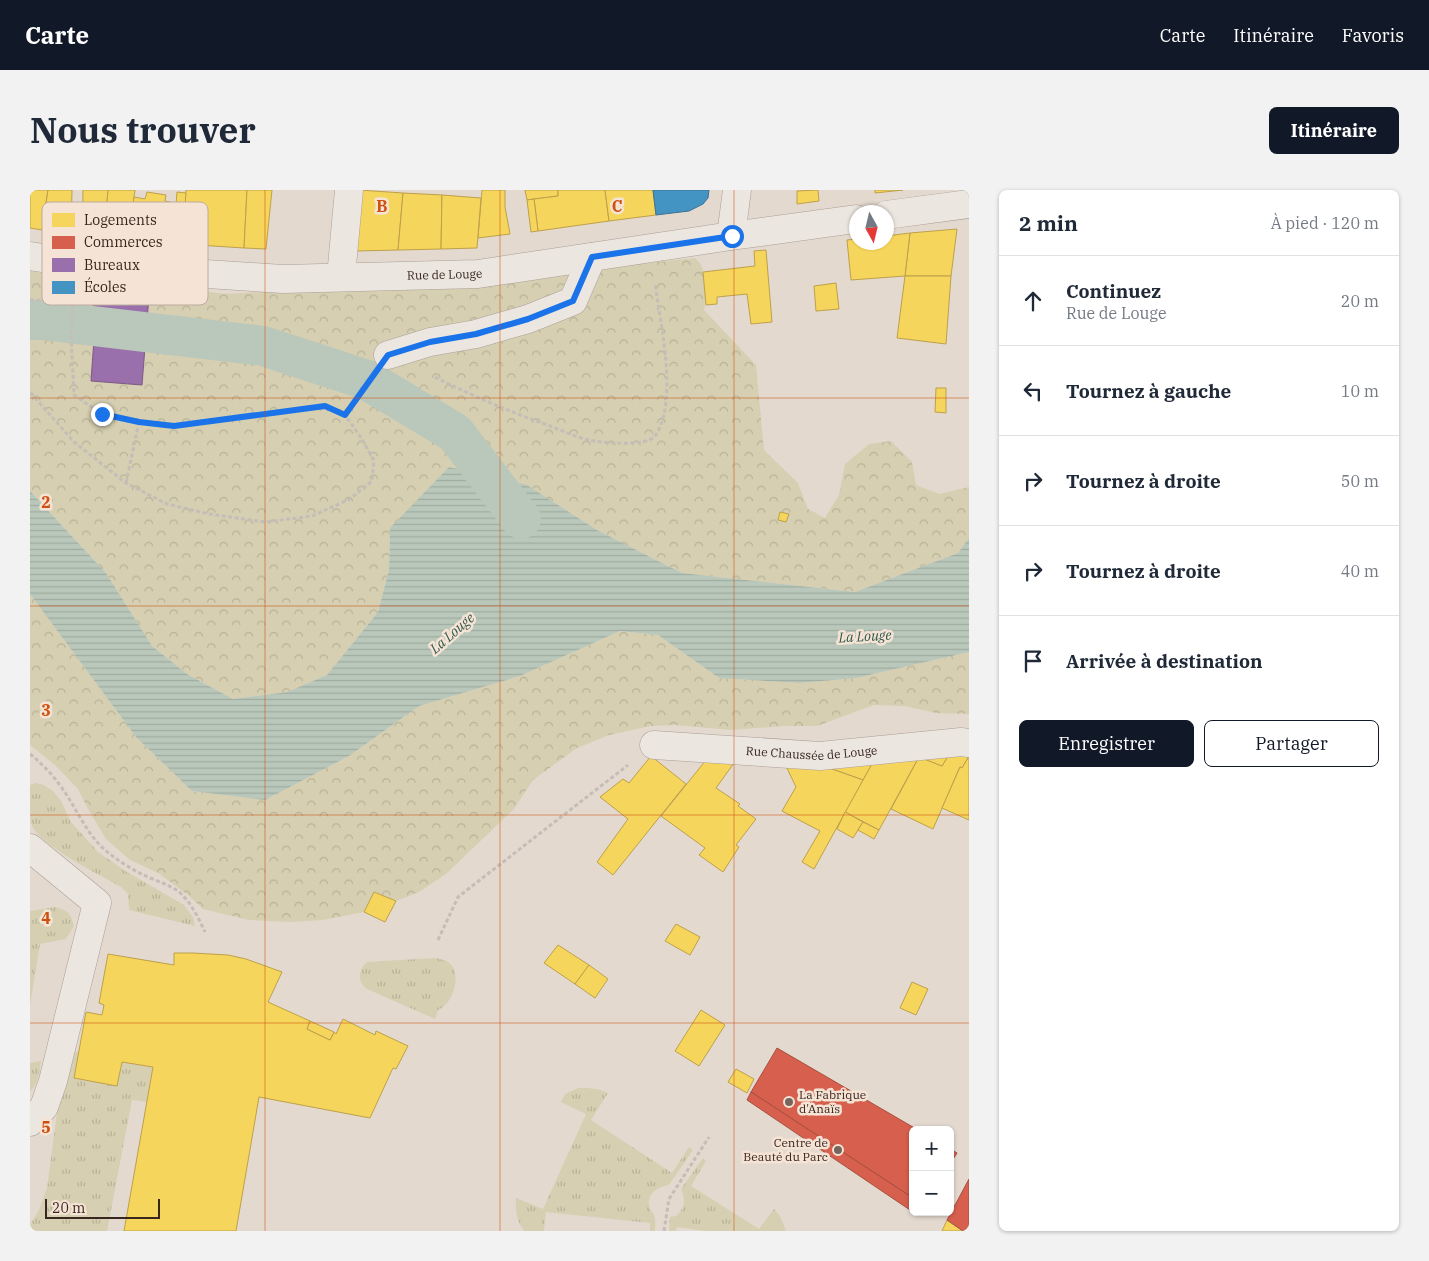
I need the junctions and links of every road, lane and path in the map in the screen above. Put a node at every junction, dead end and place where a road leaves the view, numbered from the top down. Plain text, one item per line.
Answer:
1 (349, 190) edge
2 (737, 190) edge
3 (969, 204) edge
4 (894, 214) edge
5 (849, 220) edge
6 (732, 236) junction
7 (650, 248) junction
8 (592, 257) junction
9 (208, 274) edge
10 (341, 277) junction
11 (73, 305) edge
12 (388, 355) junction
13 (30, 392) edge
14 (345, 415) junction
15 (139, 422) junction
16 (126, 483) junction
17 (969, 743) edge
18 (654, 745) joint
19 (30, 754) edge
20 (30, 848) edge
21 (204, 932) dead end
22 (438, 940) dead end
23 (30, 1122) edge
24 (709, 1138) dead end
25 (664, 1231) edge

1 - 10 street
2 - 6 street
3 - 4 street
5 - 6 street, Rue de Louge
6 - 7 street, Rue de Louge
7 - 8 street, Rue de Louge
7 - 12 path
8 - 10 street, Rue de Louge
8 - 12 street
9 - 10 street, Rue de Louge
11 - 15 path
12 - 14 path
13 - 16 path
14 - 15 path
14 - 16 path
15 - 16 path
17 - 18 street, Rue Chaussée de Louge
18 - 22 path
19 - 21 path
20 - 23 street
24 - 25 path

